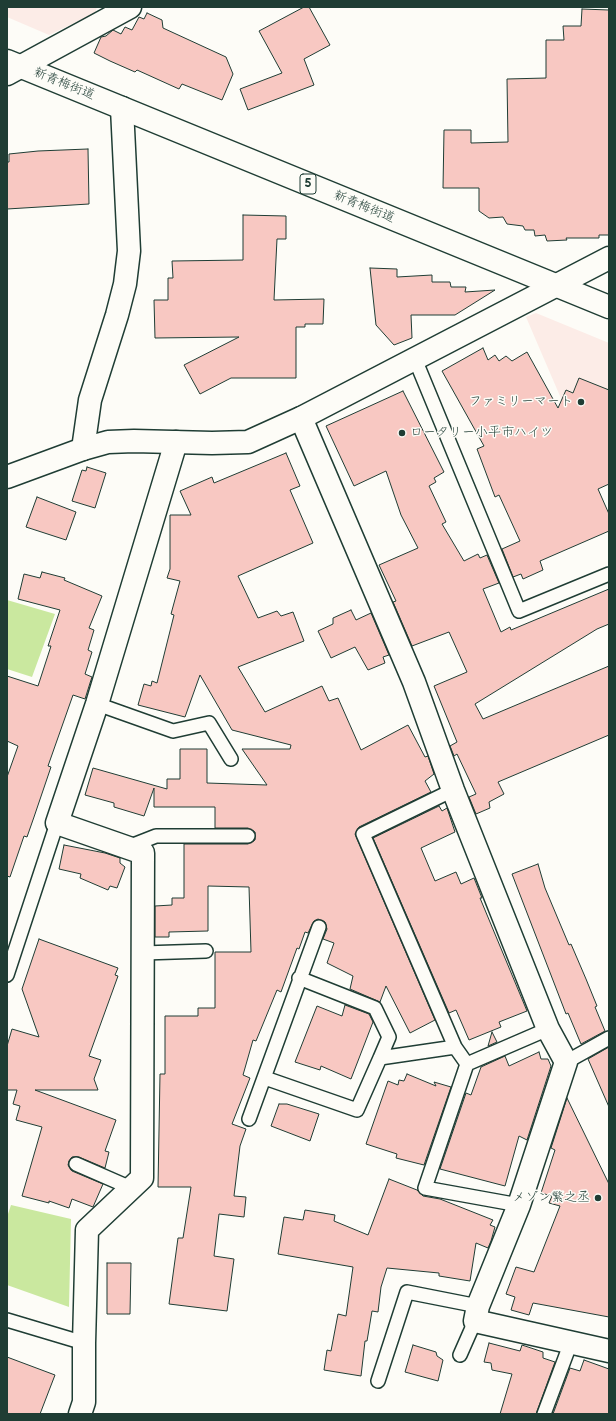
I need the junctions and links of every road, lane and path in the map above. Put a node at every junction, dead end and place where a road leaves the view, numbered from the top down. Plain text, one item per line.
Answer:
1 (129, 7) edge
2 (11, 67) edge
3 (122, 108) junction
4 (609, 258) edge
5 (558, 285) junction
6 (609, 307) edge
7 (415, 359) junction
8 (301, 418) junction
9 (176, 442) junction
10 (83, 449) junction
11 (7, 477) edge
12 (609, 574) edge
13 (97, 704) junction
14 (231, 759) dead end
15 (453, 790) junction
16 (57, 823) junction
17 (248, 836) dead end
18 (128, 847) junction
19 (319, 927) dead end
20 (206, 951) dead end
21 (143, 953) junction
22 (7, 975) edge
23 (299, 978) junction
24 (548, 1029) junction
25 (609, 1038) edge
26 (455, 1047) junction
27 (380, 1058) junction
28 (566, 1062) junction
29 (467, 1064) junction
30 (266, 1078) junction
31 (249, 1119) dead end
32 (76, 1164) dead end
33 (131, 1188) junction
34 (519, 1205) junction
35 (477, 1313) junction
36 (7, 1320) edge
37 (571, 1342) junction
38 (84, 1343) junction
39 (609, 1351) edge
40 (460, 1355) dead end
41 (378, 1381) dead end
42 (80, 1414) edge
43 (544, 1414) edge

1 - 2 street
2 - 3 street, 新青梅街道 / 5
3 - 5 street, 新青梅街道 / 5
3 - 10 street
4 - 5 street
5 - 6 street, 新青梅街道 / 5
5 - 7 street
7 - 8 street
7 - 12 lane
8 - 9 street
8 - 15 street
9 - 10 street
9 - 13 street
10 - 11 street
13 - 14 lane
13 - 16 street
15 - 24 street
15 - 26 lane
16 - 18 street
16 - 22 lane
17 - 18 lane
18 - 21 street
19 - 23 lane
20 - 21 lane
21 - 33 street
23 - 27 lane
23 - 30 lane
24 - 28 street
24 - 29 lane
25 - 28 lane
26 - 27 lane
26 - 29 lane
27 - 30 lane
28 - 34 street
29 - 34 lane
30 - 31 lane
32 - 33 lane
33 - 38 street
34 - 35 street
35 - 37 street
35 - 40 lane
35 - 41 lane
36 - 38 lane
37 - 39 street
37 - 43 lane
38 - 42 street

